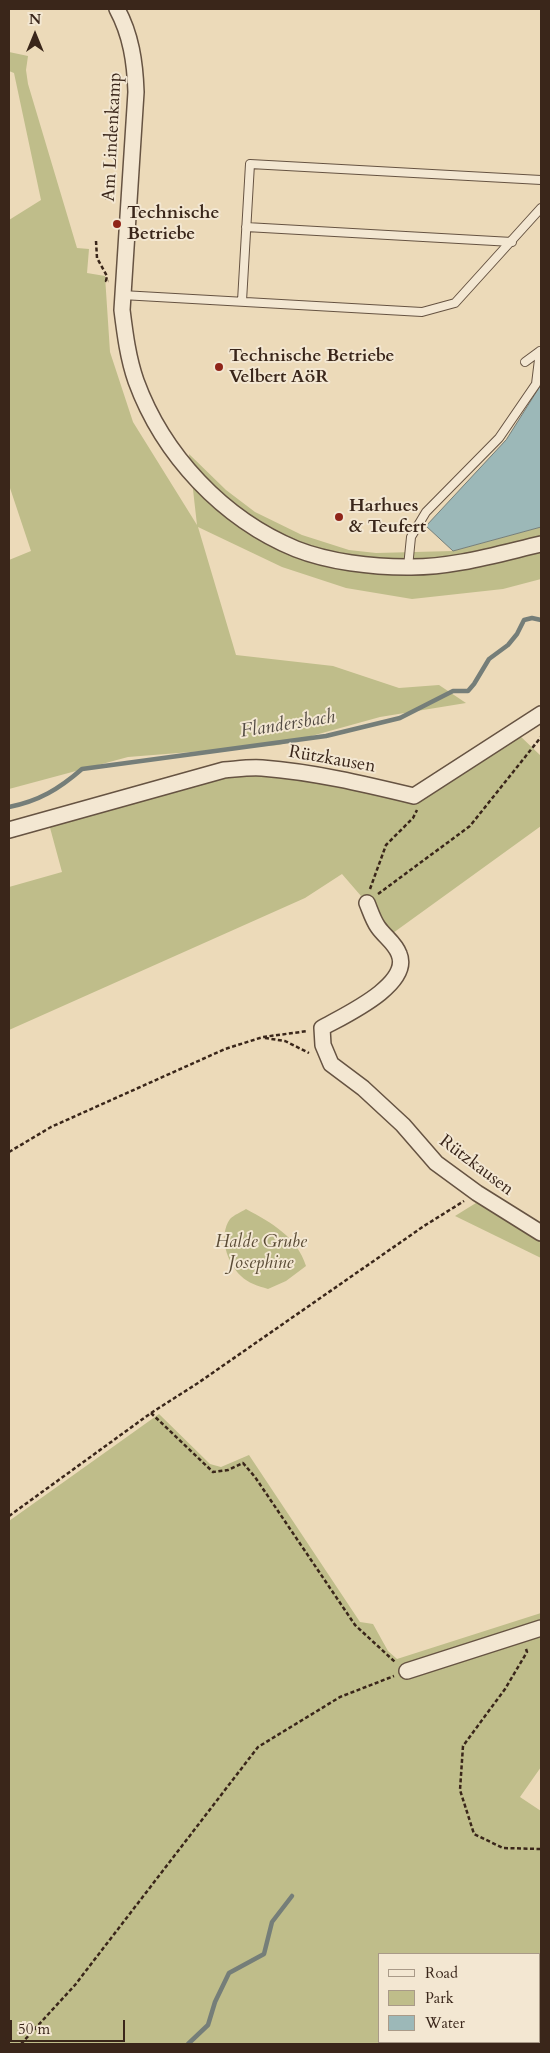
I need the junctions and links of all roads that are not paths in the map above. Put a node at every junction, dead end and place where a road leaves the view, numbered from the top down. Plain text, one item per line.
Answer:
1 (117, 9) edge
2 (541, 180) edge
3 (541, 208) edge
4 (246, 227) junction
5 (512, 242) junction
6 (122, 295) junction
7 (242, 301) junction
8 (525, 362) dead end
9 (541, 544) edge
10 (408, 567) junction
11 (541, 714) edge
12 (9, 830) edge
13 (367, 903) road end
14 (541, 1232) edge
15 (541, 1628) edge
16 (407, 1671) road end

1 - 6 street, Am Lindenkamp
2 - 4 lane
3 - 5 lane
4 - 5 lane
4 - 7 lane
5 - 7 lane
6 - 7 lane
6 - 10 street, Am Lindenkamp
8 - 10 lane
9 - 10 street, Am Lindenkamp
11 - 12 street, Rützkausen
13 - 14 street, Rützkausen
15 - 16 street

